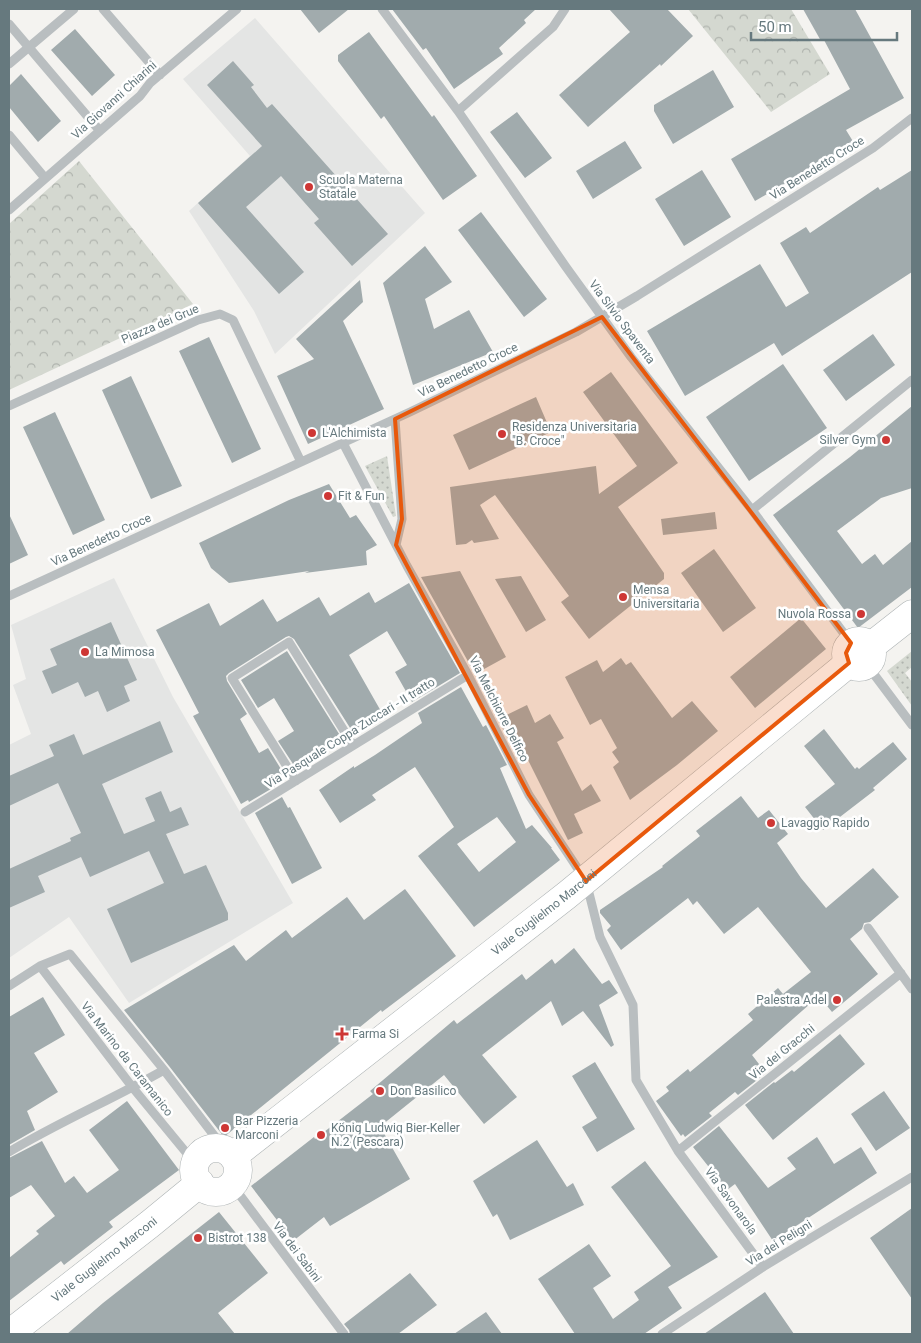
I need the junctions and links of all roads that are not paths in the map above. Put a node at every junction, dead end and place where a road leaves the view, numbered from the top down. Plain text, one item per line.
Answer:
1 (74, 9) edge
2 (103, 9) edge
3 (237, 9) edge
4 (382, 9) edge
5 (565, 9) edge
6 (9, 24) edge
7 (28, 47) junction
8 (9, 64) edge
9 (160, 75) junction
10 (458, 111) junction
11 (912, 118) edge
12 (100, 131) junction
13 (9, 135) edge
14 (45, 178) junction
15 (9, 210) edge
16 (602, 317) junction
17 (912, 380) edge
18 (9, 406) edge
19 (395, 419) junction
20 (343, 443) junction
21 (301, 462) junction
22 (752, 510) junction
23 (396, 545) junction
24 (9, 596) edge
25 (912, 614) edge
26 (859, 654) junction
27 (468, 675) junction
28 (912, 725) edge
29 (353, 745) junction
30 (296, 781) junction
31 (245, 812) dead end
32 (586, 881) junction
33 (868, 928) dead end
34 (40, 966) junction
35 (901, 973) junction
36 (9, 986) edge
37 (912, 989) edge
38 (164, 1070) junction
39 (133, 1088) junction
40 (678, 1151) junction
41 (9, 1152) edge
42 (230, 1153) junction
43 (197, 1175) junction
44 (912, 1177) edge
45 (233, 1183) junction
46 (763, 1267) junction
47 (9, 1334) edge
48 (344, 1334) edge
49 (662, 1334) edge

1 - 7 street
2 - 9 street
3 - 9 street, Via Giovanni Chiarini
4 - 10 street, Via Silvio Spaventa
5 - 10 street
6 - 7 street
7 - 8 street
7 - 12 street
9 - 12 street, Via Giovanni Chiarini
10 - 16 street, Via Silvio Spaventa
11 - 16 street, Via Benedetto Croce
12 - 14 street, Via Giovanni Chiarini
13 - 14 street
14 - 15 street, Via Giovanni Chiarini
16 - 19 street, Via Benedetto Croce
16 - 22 street, Via Silvio Spaventa
17 - 22 street
18 - 21 street, Piazza dei Grue
19 - 20 street, Via Benedetto Croce
19 - 23 street
20 - 21 street, Via Benedetto Croce
20 - 23 street, Via Melchiorre Delfico
21 - 24 street, Via Benedetto Croce
22 - 26 street, Via Silvio Spaventa
23 - 27 street, Via Melchiorre Delfico
25 - 26 main road, Viale Guglielmo Marconi
26 - 28 street, Via Silvio Spaventa
26 - 32 main road, Viale Guglielmo Marconi
27 - 29 street, Via Pasquale Coppa Zuccari - II tratto
27 - 32 street, Via Melchiorre Delfico
29 - 30 street, Via Pasquale Coppa Zuccari - II tratto
29 - 30 street
30 - 31 street, Via Pasquale Coppa Zuccari - II tratto
32 - 40 street, Via Melchiorre Delfico
32 - 42 main road, Viale Guglielmo Marconi
33 - 35 street
34 - 36 street
34 - 38 street, Via Marino da Caramanico
34 - 39 street, Via Marino da Caramanico
35 - 37 street
35 - 40 street, Via dei Gracchi
38 - 39 street
38 - 42 street, Via Marino da Caramanico
39 - 41 street
39 - 43 street, Via Marino da Caramanico
40 - 46 street, Via Savonarola
42 - 43 main road
42 - 45 main road
43 - 45 main road
43 - 47 main road, Viale Guglielmo Marconi
44 - 46 street, Via dei Peligni
45 - 48 street, Via dei Sabini
46 - 49 street, Via dei Peligni

